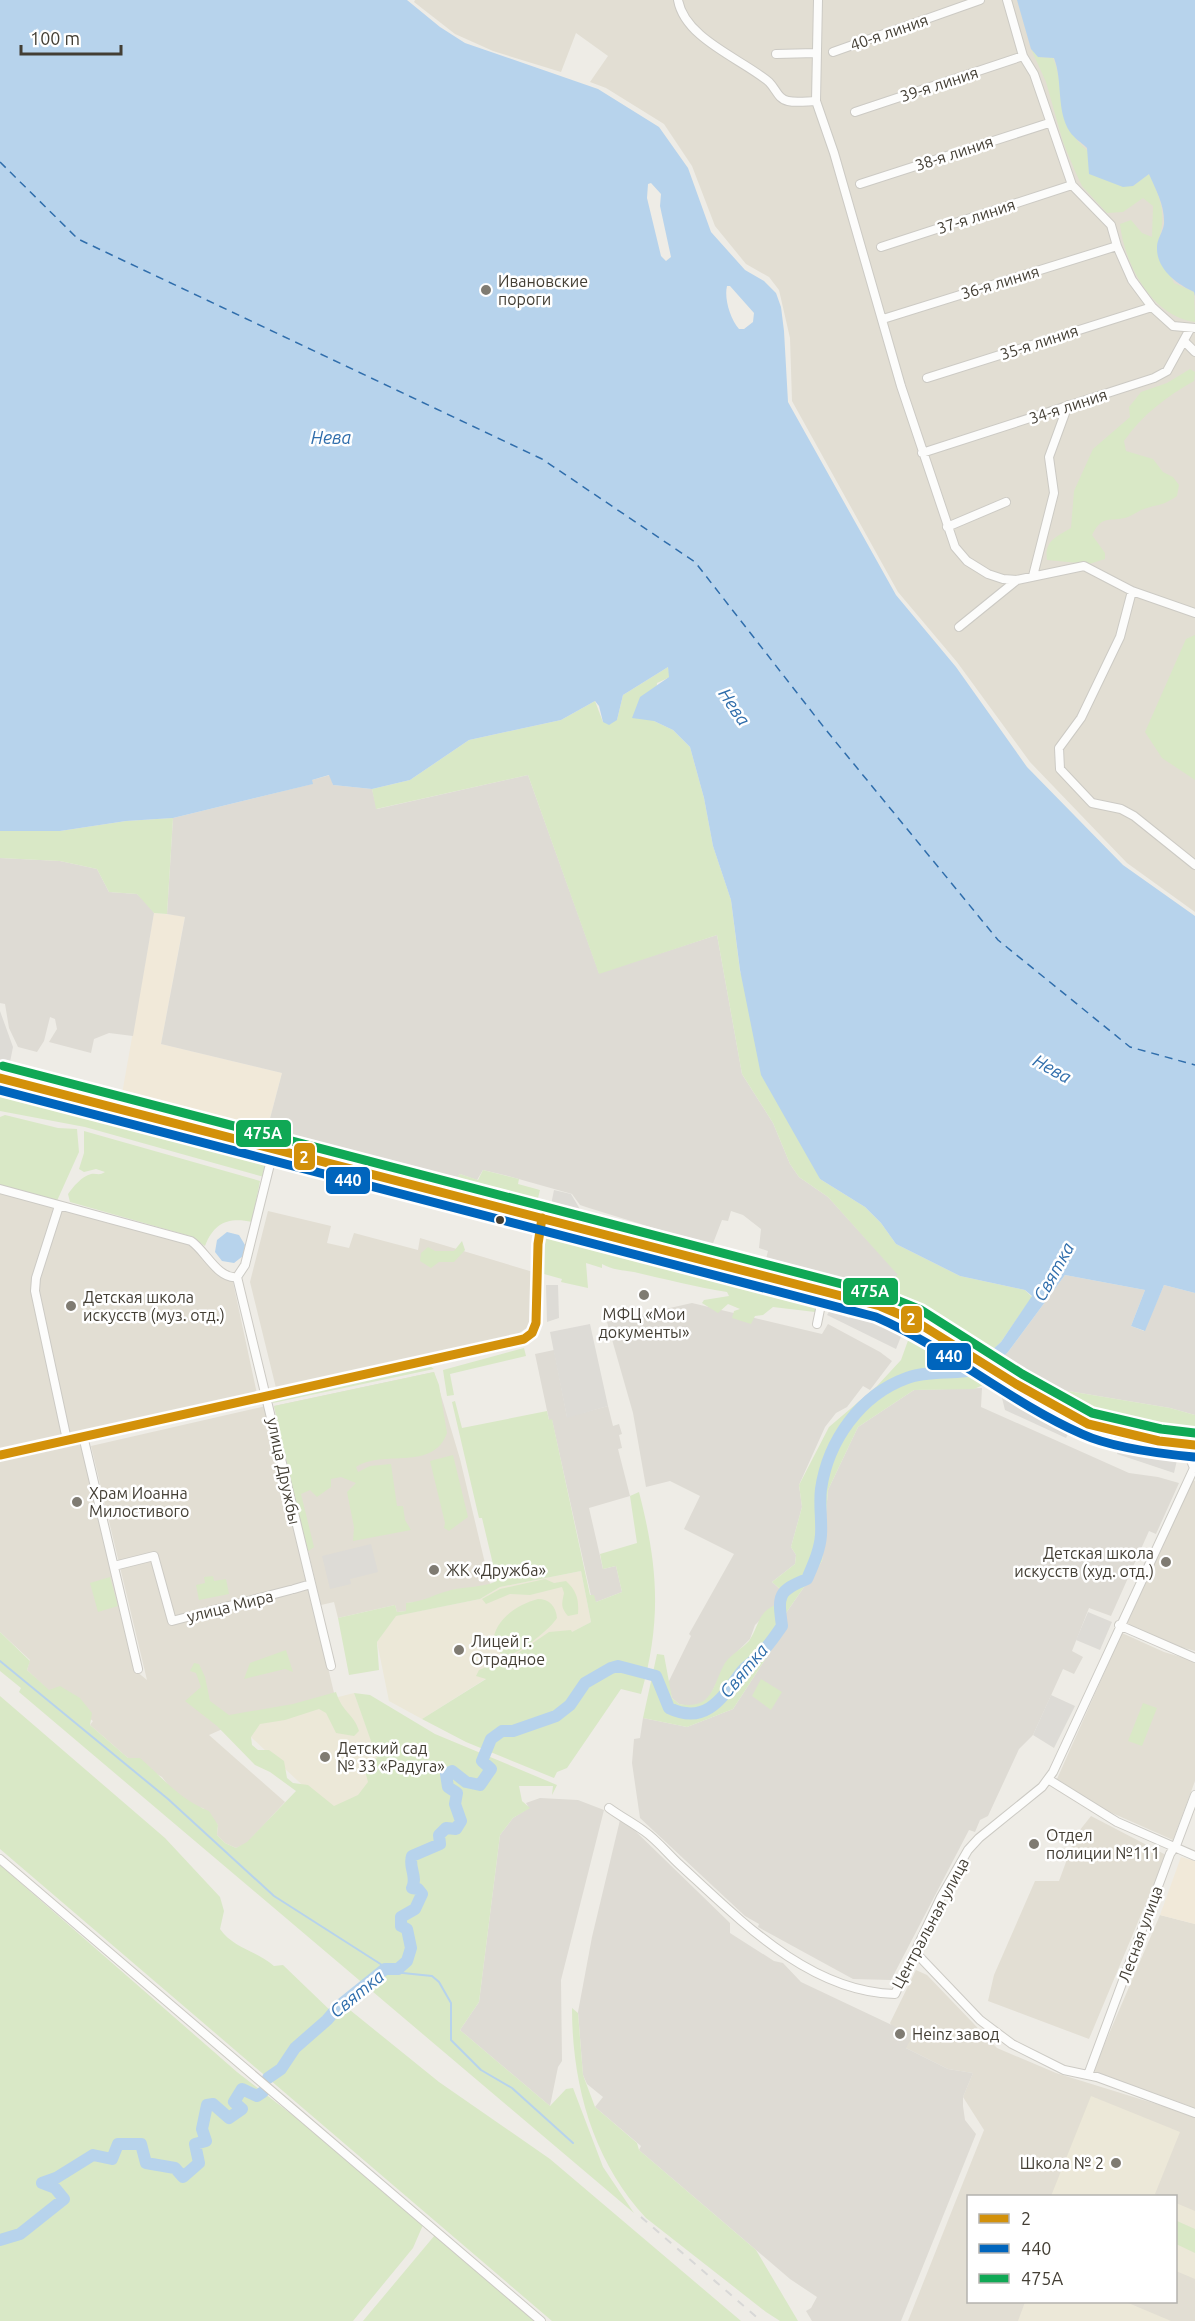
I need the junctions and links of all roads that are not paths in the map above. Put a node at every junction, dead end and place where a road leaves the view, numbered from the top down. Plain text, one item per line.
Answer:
1 (678, 0) edge
2 (818, 0) edge
3 (980, 0) edge
4 (1007, 0) edge
5 (832, 52) dead end
6 (816, 53) junction
7 (776, 54) dead end
8 (1023, 56) junction
9 (816, 101) junction
10 (855, 111) dead end
11 (1048, 123) junction
12 (860, 184) dead end
13 (1072, 185) junction
14 (1117, 246) junction
15 (881, 247) dead end
16 (1152, 307) junction
17 (882, 319) junction
18 (1192, 329) edge
19 (1185, 342) junction
20 (1195, 352) edge
21 (927, 378) dead end
22 (1068, 405) junction
23 (922, 453) junction
24 (1006, 502) dead end
25 (947, 527) junction
26 (1034, 576) junction
27 (1017, 580) junction
28 (1132, 591) junction
29 (1195, 613) edge
30 (959, 627) dead end
31 (1195, 865) edge
32 (0, 1078) edge
33 (274, 1148) junction
34 (0, 1189) edge
35 (59, 1206) junction
36 (542, 1218) junction
37 (237, 1277) junction
38 (824, 1290) junction
39 (817, 1324) dead end
40 (266, 1394) junction
41 (83, 1436) junction
42 (67, 1440) junction
43 (1178, 1443) junction
44 (1195, 1445) edge
45 (0, 1455) edge
46 (1195, 1467) edge
47 (114, 1566) junction
48 (311, 1584) junction
49 (1119, 1625) junction
50 (1195, 1658) edge
51 (331, 1666) dead end
52 (138, 1669) dead end
53 (1048, 1779) junction
54 (1195, 1795) edge
55 (609, 1808) dead end
56 (1173, 1848) junction
57 (1195, 1856) edge
58 (0, 1859) edge
59 (915, 1952) junction
60 (1088, 2075) junction
61 (1195, 2113) edge
62 (541, 2321) edge

1 - 9 street
2 - 6 street
3 - 5 street, 40-я линия
4 - 8 street
6 - 7 street
6 - 9 street
8 - 10 street, 39-я линия
8 - 11 street
9 - 17 street
11 - 12 street, 38-я линия
11 - 13 street
13 - 14 street
13 - 15 street, 37-я линия
14 - 16 street
14 - 17 street, 36-я линия
16 - 18 street
16 - 21 street, 35-я линия
17 - 23 street
18 - 19 street, 34-я линия
19 - 20 street
19 - 22 street, 34-я линия
22 - 23 street, 34-я линия
22 - 26 street
23 - 25 street
24 - 25 street
25 - 27 street
26 - 27 street
26 - 28 street
27 - 30 street
28 - 29 street
28 - 31 street
32 - 33 main road
33 - 36 main road
33 - 37 street
34 - 35 street
35 - 37 street
35 - 42 street
36 - 38 main road
36 - 40 street
37 - 40 street, улица Дружбы
38 - 39 street
38 - 43 main road
40 - 41 street
40 - 48 street, улица Дружбы
41 - 42 street
41 - 47 street
42 - 45 street
43 - 44 main road
43 - 46 street
46 - 49 street, Центральная улица
47 - 48 street, улица Мира
47 - 52 street
48 - 51 street, улица Дружбы
49 - 50 street
49 - 53 street, Центральная улица
53 - 56 street
53 - 59 street, Центральная улица
54 - 56 street, Лесная улица
55 - 59 street, Центральная улица
56 - 57 street
56 - 60 street, Лесная улица
58 - 62 street
59 - 60 street
60 - 61 street

